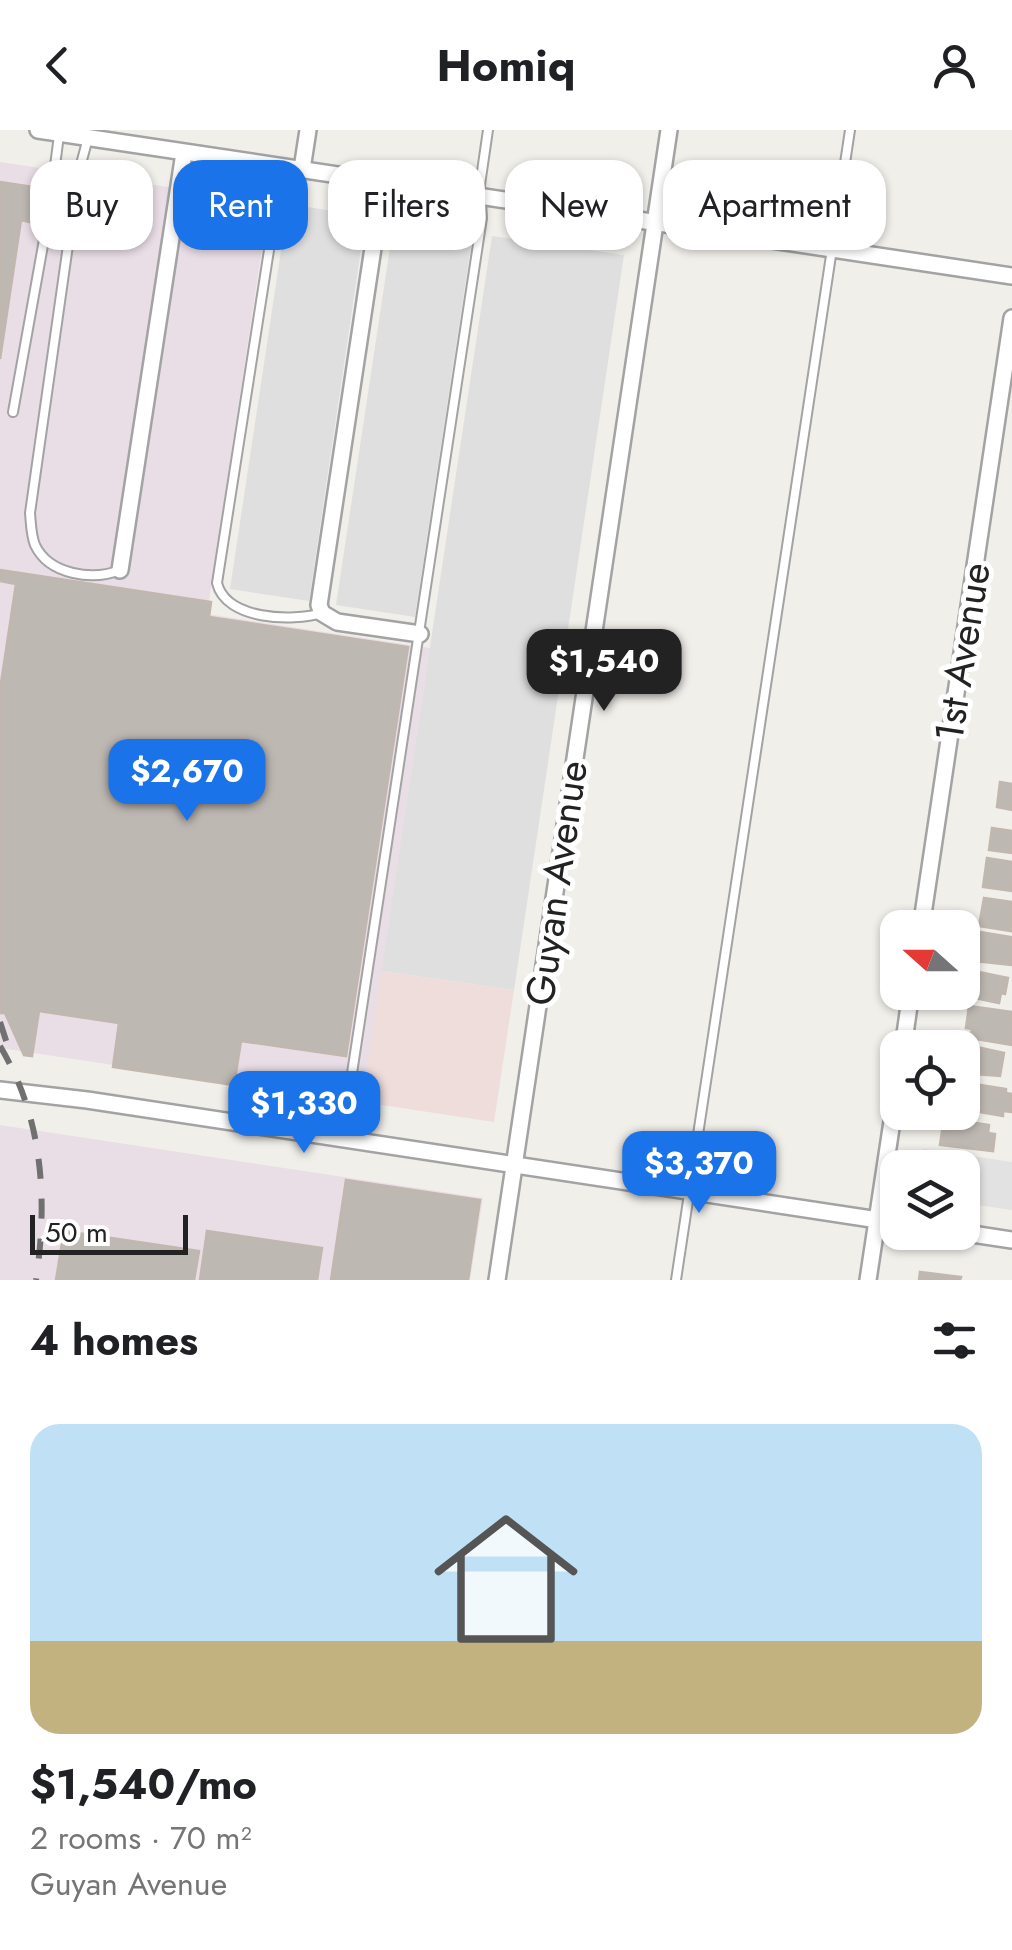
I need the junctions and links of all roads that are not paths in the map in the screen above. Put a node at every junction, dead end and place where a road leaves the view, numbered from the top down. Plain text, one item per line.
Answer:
1 (38, 130) edge
2 (308, 130) edge
3 (488, 130) edge
4 (669, 130) edge
5 (850, 130) edge
6 (60, 134) junction
7 (88, 138) junction
8 (126, 138) edge
9 (184, 153) junction
10 (237, 160) edge
11 (303, 160) edge
12 (485, 160) edge
13 (846, 160) edge
14 (485, 199) edge
15 (655, 222) junction
16 (663, 223) edge
17 (269, 250) edge
18 (373, 250) edge
19 (477, 250) edge
20 (832, 250) joint
21 (1012, 276) edge
22 (1012, 318) edge
23 (13, 412) dead end
24 (120, 570) joint
25 (322, 614) junction
26 (420, 634) junction
27 (923, 910) edge
28 (0, 1090) edge
29 (891, 1130) edge
30 (342, 1139) junction
31 (514, 1166) junction
32 (690, 1192) junction
33 (877, 1220) junction
34 (880, 1221) edge
35 (980, 1235) edge
36 (1012, 1240) edge
37 (497, 1280) edge
38 (676, 1280) edge
39 (868, 1280) edge

1 - 6 street
2 - 11 street
3 - 12 lane
4 - 15 street, Guyan Avenue
5 - 13 lane
6 - 7 street
6 - 23 lane
7 - 8 street
7 - 24 lane
8 - 9 street
9 - 10 street
9 - 24 street
14 - 15 street
15 - 16 street
15 - 31 street, Guyan Avenue
17 - 25 lane
18 - 25 street
19 - 26 lane
20 - 21 street
20 - 32 lane
22 - 27 street, 1st Avenue
25 - 26 street
26 - 30 lane
28 - 30 street
29 - 33 street
30 - 31 street
31 - 32 street
31 - 37 street, Guyan Avenue
32 - 33 street
32 - 38 lane
33 - 34 street
33 - 39 street
35 - 36 street

